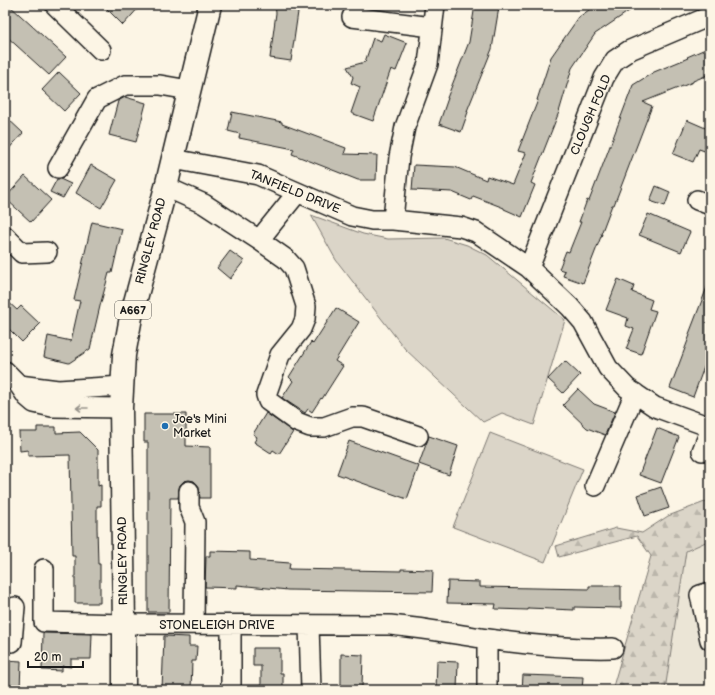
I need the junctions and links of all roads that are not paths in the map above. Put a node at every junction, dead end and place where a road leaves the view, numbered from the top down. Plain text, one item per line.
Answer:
1 (54, 5) edge
2 (210, 5) edge
3 (435, 5) edge
4 (352, 16) dead end
5 (710, 16) edge
6 (432, 28) junction
7 (101, 50) dead end
8 (189, 90) junction
9 (173, 160) junction
10 (58, 168) dead end
11 (166, 187) junction
12 (297, 193) junction
13 (393, 220) junction
14 (5, 236) edge
15 (260, 240) junction
16 (47, 252) dead end
17 (529, 268) junction
18 (5, 371) edge
19 (19, 385) junction
20 (122, 386) junction
21 (635, 393) junction
22 (121, 408) junction
23 (710, 427) edge
24 (710, 431) edge
25 (418, 436) dead end
26 (702, 451) dead end
27 (595, 486) dead end
28 (189, 490) dead end
29 (44, 569) dead end
30 (710, 592) edge
31 (124, 624) junction
32 (194, 624) junction
33 (231, 625) junction
34 (309, 626) junction
35 (487, 639) junction
36 (710, 640) edge
37 (614, 648) dead end
38 (124, 690) edge
39 (231, 690) edge
40 (311, 690) edge
41 (487, 690) edge

1 - 7 street
2 - 8 main road, RINGLEY ROAD / A667
3 - 6 street
4 - 6 street
5 - 17 street, CLOUGH FOLD
6 - 13 street
8 - 9 main road, RINGLEY ROAD / A667
8 - 10 street
9 - 11 main road, RINGLEY ROAD / A667
9 - 12 street, TANFIELD DRIVE
11 - 15 street
11 - 20 main road, RINGLEY ROAD / A667
12 - 13 street, TANFIELD DRIVE
12 - 15 street
13 - 17 street, TANFIELD DRIVE
14 - 16 street
15 - 25 street
17 - 21 street, TANFIELD DRIVE
18 - 19 street
19 - 20 street
22 -> 19 street
20 - 22 main road, RINGLEY ROAD / A667
21 - 23 street, TANFIELD DRIVE
21 - 27 street
22 - 31 main road, RINGLEY ROAD / A667
24 - 26 street
28 - 32 street
29 - 31 street, STONELEIGH DRIVE
30 - 36 street
31 - 32 street, STONELEIGH DRIVE
31 - 38 main road, A667
32 - 33 street, STONELEIGH DRIVE
33 - 34 street, STONELEIGH DRIVE
33 - 39 street
34 - 35 street, STONELEIGH DRIVE
34 - 40 street
35 - 37 street, STONELEIGH DRIVE
35 - 41 street

